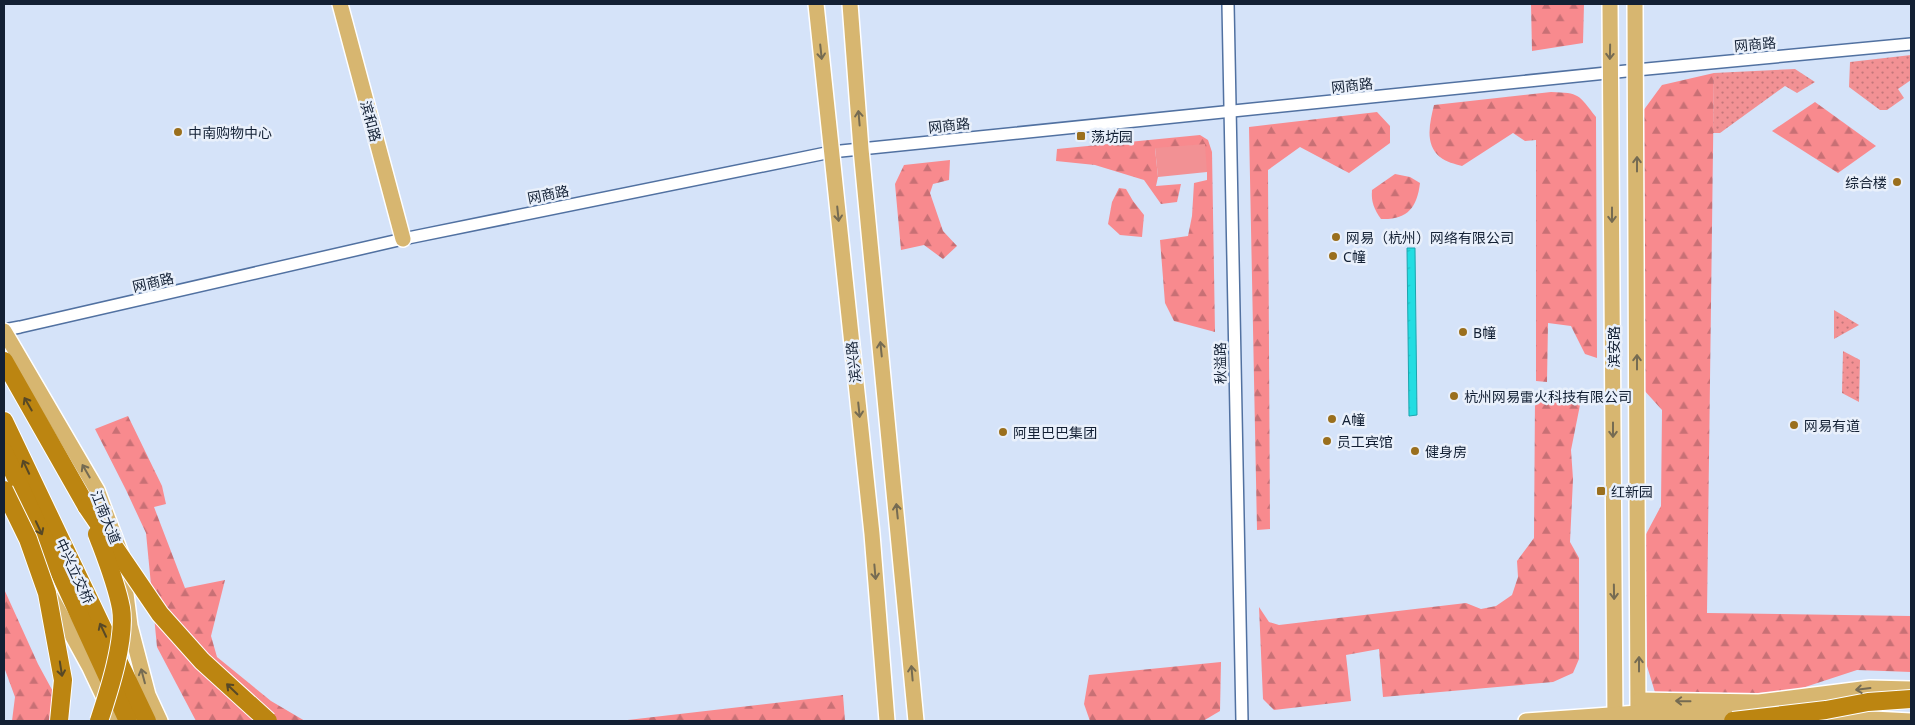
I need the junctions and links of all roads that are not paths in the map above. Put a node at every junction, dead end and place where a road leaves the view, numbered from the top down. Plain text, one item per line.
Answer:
1 (340, 4) edge
2 (816, 4) edge
3 (850, 4) edge
4 (1228, 4) edge
5 (1610, 4) edge
6 (1635, 4) edge
7 (1911, 44) edge
8 (1636, 70) junction
9 (1610, 73) junction
10 (1230, 112) junction
11 (861, 149) junction
12 (831, 152) junction
13 (403, 239) junction
14 (4, 330) edge
15 (4, 361) edge
16 (4, 421) edge
17 (4, 452) edge
18 (4, 490) edge
19 (87, 507) junction
20 (4, 508) edge
21 (1911, 689) edge
22 (1911, 699) edge
23 (1775, 700) junction
24 (1638, 711) edge
25 (1911, 715) edge
26 (1615, 718) edge
27 (1842, 718) junction
28 (1883, 720) junction
29 (58, 721) edge
30 (99, 721) edge
31 (115, 721) edge
32 (128, 721) edge
33 (147, 721) edge
34 (160, 721) edge
35 (268, 721) edge
36 (887, 721) edge
37 (916, 721) edge
38 (1242, 721) edge
39 (1526, 721) edge
40 (1733, 721) edge
41 (1911, 721) edge

1 - 13 main road, 滨和路
2 -> 12 main road, 滨兴路
11 -> 3 main road
4 - 10 street, 秋溢路
5 -> 9 main road, 滨安路
6 - 8 main road, 滨安路
7 - 8 street, 网商路
8 - 9 street, 网商路
24 -> 8 main road, 滨安路
9 - 10 street, 网商路
9 -> 26 main road, 滨安路
10 - 11 street, 网商路
10 - 38 street, 秋溢路
11 - 12 street, 网商路
37 -> 11 main road
12 - 13 street, 网商路
12 -> 36 main road, 滨兴路
13 - 14 street, 网商路
34 -> 14 main road, 江南大道
19 -> 15 highway
33 -> 16 highway, 中兴立交桥, bridge
17 -> 32 highway, 中兴立交桥
18 -> 29 highway, bridge
19 - 30 highway, bridge
35 -> 19 highway, bridge
20 - 31 main road
21 -> 23 main road
22 - 40 highway, bridge
23 -> 24 main road
23 - 27 main road
24 - 26 main road
24 - 27 main road
25 - 28 main road
26 - 39 main road
27 - 28 main road
28 - 41 main road

